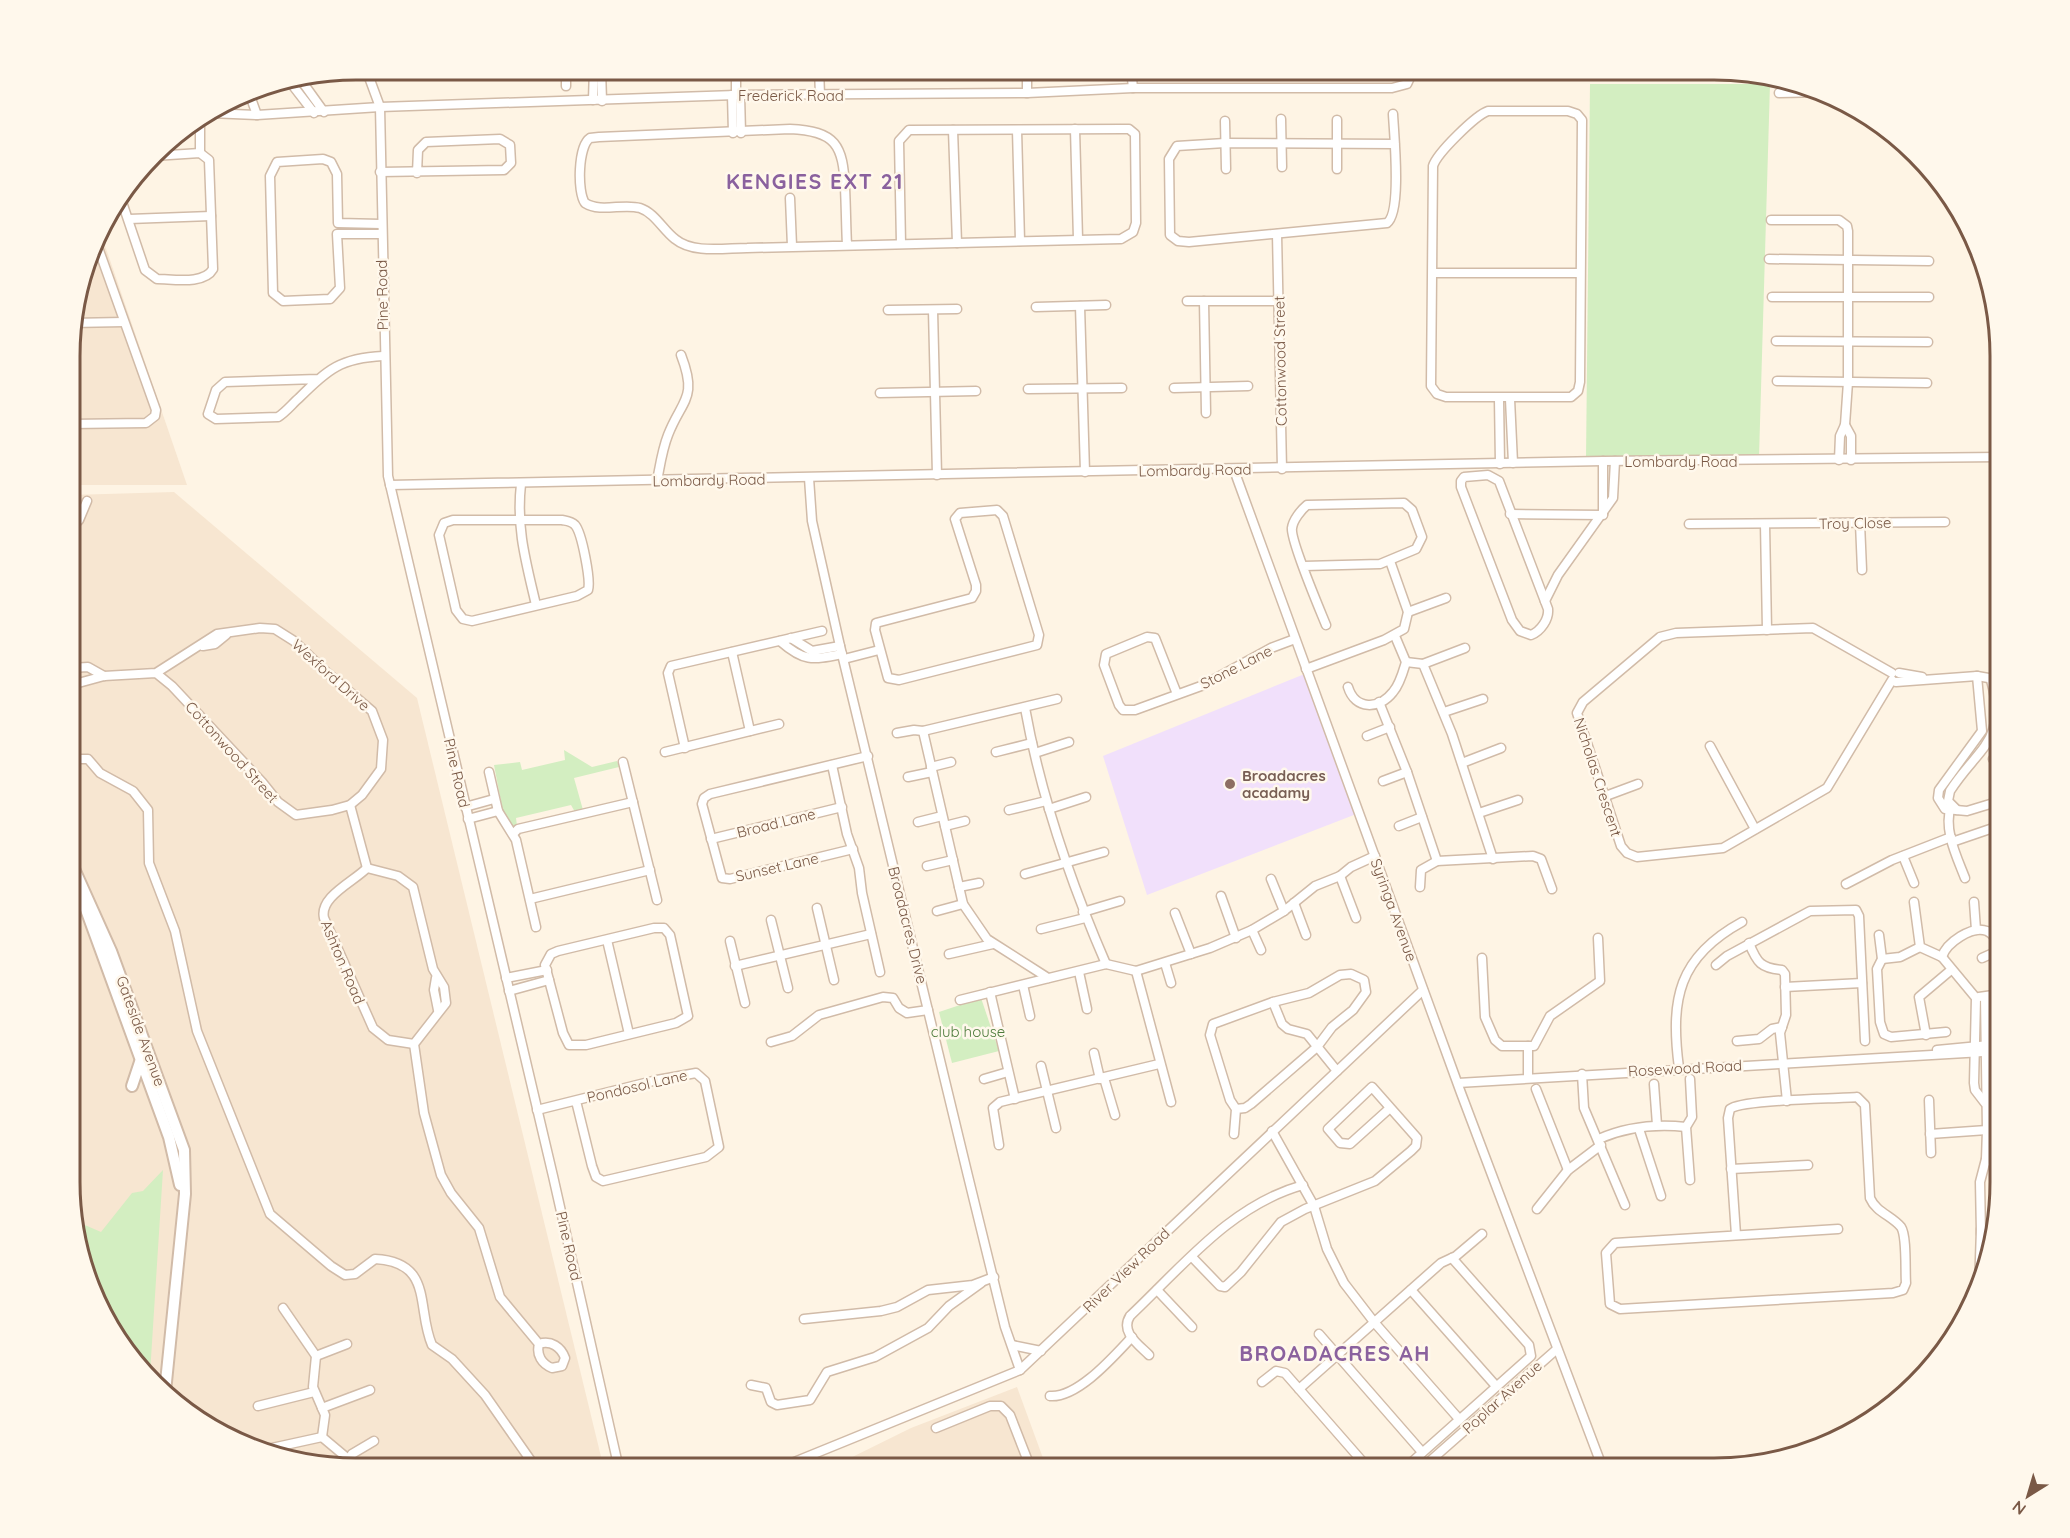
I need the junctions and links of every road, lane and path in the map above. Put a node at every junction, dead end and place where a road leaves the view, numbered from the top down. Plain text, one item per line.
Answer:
1 (370, 80) edge
2 (566, 80) edge
3 (595, 80) edge
4 (600, 80) edge
5 (736, 80) edge
6 (819, 80) edge
7 (1027, 80) edge
8 (1132, 80) edge
9 (1409, 80) edge
10 (304, 84) edge
11 (566, 86) dead end
12 (294, 87) edge
13 (1133, 88) junction
14 (1027, 93) junction
15 (1779, 93) dead end
16 (1798, 93) edge
17 (736, 95) junction
18 (820, 95) junction
19 (251, 99) edge
20 (597, 101) junction
21 (380, 106) junction
22 (324, 112) junction
23 (314, 113) junction
24 (222, 114) edge
25 (1393, 114) dead end
26 (257, 115) junction
27 (1281, 119) dead end
28 (1337, 120) dead end
29 (1225, 121) dead end
30 (200, 127) edge
31 (1074, 129) junction
32 (953, 130) junction
33 (1017, 130) junction
34 (737, 133) junction
35 (1225, 143) junction
36 (1337, 143) junction
37 (1281, 144) junction
38 (1395, 144) junction
39 (200, 153) junction
40 (165, 155) edge
41 (1282, 167) dead end
42 (1226, 169) dead end
43 (1337, 169) dead end
44 (380, 172) junction
45 (417, 173) junction
46 (790, 198) dead end
47 (124, 206) edge
48 (211, 216) junction
49 (129, 219) junction
50 (1771, 220) dead end
51 (338, 223) junction
52 (381, 224) junction
53 (337, 234) junction
54 (381, 234) junction
55 (1277, 234) junction
56 (1078, 239) junction
57 (1020, 241) junction
58 (957, 243) junction
59 (901, 244) junction
60 (847, 245) junction
61 (792, 246) junction
62 (99, 252) edge
63 (1849, 258) junction
64 (1769, 259) dead end
65 (1929, 261) dead end
66 (1434, 273) junction
67 (1580, 273) junction
68 (1772, 297) dead end
69 (1848, 297) junction
70 (1929, 297) dead end
71 (1187, 301) dead end
72 (1204, 301) junction
73 (1278, 301) junction
74 (1106, 305) dead end
75 (1080, 306) junction
76 (1036, 307) dead end
77 (957, 309) dead end
78 (888, 310) dead end
79 (933, 310) junction
80 (124, 322) junction
81 (82, 323) edge
82 (1776, 341) dead end
83 (1848, 342) junction
84 (1928, 342) dead end
85 (383, 356) junction
86 (681, 356) dead end
87 (318, 379) junction
88 (1777, 381) dead end
89 (1848, 382) junction
90 (1927, 383) dead end
91 (1248, 386) dead end
92 (1205, 387) junction
93 (1122, 388) dead end
94 (1174, 388) dead end
95 (1028, 389) dead end
96 (1082, 389) junction
97 (976, 391) dead end
98 (934, 392) junction
99 (880, 393) dead end
100 (1498, 399) junction
101 (1510, 399) junction
102 (1206, 413) dead end
103 (80, 424) edge
104 (1845, 425) junction
105 (1990, 457) edge
106 (1839, 460) junction
107 (1851, 460) junction
108 (1603, 461) junction
109 (1615, 461) junction
110 (1500, 464) junction
111 (1513, 464) junction
112 (1282, 469) junction
113 (1234, 470) junction
114 (1085, 472) junction
115 (936, 476) junction
116 (809, 478) junction
117 (657, 481) junction
118 (390, 485) junction
119 (521, 487) junction
120 (87, 501) dead end
121 (1510, 514) junction
122 (1603, 515) junction
123 (80, 518) edge
124 (518, 519) junction
125 (1945, 522) dead end
126 (1860, 523) junction
127 (1689, 524) dead end
128 (1765, 524) junction
129 (1390, 561) junction
130 (1304, 566) junction
131 (1862, 570) dead end
132 (1446, 598) dead end
133 (1545, 601) junction
134 (536, 605) junction
135 (1408, 612) junction
136 (1326, 625) dead end
137 (1767, 630) junction
138 (822, 631) dead end
139 (1395, 636) junction
140 (791, 638) junction
141 (1295, 639) junction
142 (780, 641) junction
143 (1465, 648) dead end
144 (879, 650) junction
145 (732, 652) junction
146 (842, 653) junction
147 (1406, 662) junction
148 (1423, 664) junction
149 (80, 667) edge
150 (1306, 669) junction
151 (156, 673) junction
152 (104, 675) junction
153 (1977, 676) junction
154 (1895, 677) junction
155 (1990, 680) edge
156 (80, 682) edge
157 (1348, 687) dead end
158 (1177, 694) junction
159 (1058, 699) dead end
160 (1483, 699) dead end
161 (1379, 702) junction
162 (1025, 708) junction
163 (1444, 712) junction
164 (779, 724) dead end
165 (1390, 727) junction
166 (750, 731) junction
167 (923, 731) junction
168 (897, 733) dead end
169 (1367, 736) dead end
170 (1990, 739) edge
171 (1069, 742) dead end
172 (1032, 743) junction
173 (1710, 746) dead end
174 (1972, 746) junction
175 (685, 748) junction
176 (1501, 748) dead end
177 (665, 752) dead end
178 (996, 752) dead end
179 (1035, 753) junction
180 (1981, 753) junction
181 (868, 756) junction
182 (80, 759) edge
183 (623, 762) dead end
184 (951, 762) dead end
185 (1462, 763) junction
186 (832, 765) junction
187 (932, 770) junction
188 (489, 772) dead end
189 (1407, 772) junction
190 (908, 777) dead end
191 (1383, 781) dead end
192 (1638, 784) dead end
193 (1086, 797) dead end
194 (1603, 797) junction
195 (494, 799) junction
196 (1518, 800) dead end
197 (633, 801) junction
198 (1990, 804) edge
199 (350, 805) junction
200 (1048, 805) junction
201 (465, 807) junction
202 (842, 807) junction
203 (1953, 809) junction
204 (1009, 810) dead end
205 (498, 811) junction
206 (1479, 813) junction
207 (942, 816) junction
208 (1422, 817) junction
209 (468, 819) junction
210 (965, 821) dead end
211 (918, 822) dead end
212 (945, 826) junction
213 (1399, 826) dead end
214 (1755, 829) junction
215 (1990, 832) edge
216 (513, 834) junction
217 (711, 839) junction
218 (1952, 839) junction
219 (853, 849) junction
220 (1104, 852) dead end
221 (1375, 856) junction
222 (1903, 856) junction
223 (1493, 859) junction
224 (954, 860) junction
225 (1437, 861) junction
226 (1065, 863) junction
227 (927, 866) dead end
228 (367, 868) junction
229 (650, 870) junction
230 (1025, 874) dead end
231 (1340, 876) junction
232 (1965, 878) dead end
233 (1271, 879) dead end
234 (979, 883) dead end
235 (1914, 883) dead end
236 (80, 884) edge
237 (1846, 884) dead end
238 (959, 887) junction
239 (1420, 888) dead end
240 (1552, 889) dead end
241 (80, 890) edge
242 (1221, 896) dead end
243 (530, 899) junction
244 (657, 900) dead end
245 (1120, 901) dead end
246 (1914, 902) dead end
247 (1974, 902) dead end
248 (1294, 903) junction
249 (963, 904) junction
250 (817, 908) dead end
251 (937, 911) dead end
252 (1284, 911) junction
253 (1175, 913) dead end
254 (1084, 915) junction
255 (1356, 918) dead end
256 (771, 920) dead end
257 (1742, 922) dead end
258 (536, 927) dead end
259 (1041, 929) dead end
260 (1252, 930) junction
261 (1976, 930) junction
262 (1990, 933) edge
263 (871, 934) junction
264 (1306, 935) dead end
265 (1879, 935) dead end
266 (1236, 938) junction
267 (1598, 938) dead end
268 (607, 940) junction
269 (730, 941) dead end
270 (825, 944) junction
271 (993, 944) junction
272 (1749, 944) junction
273 (1920, 947) junction
274 (1261, 950) dead end
275 (950, 954) dead end
276 (1191, 954) junction
277 (1990, 954) edge
278 (780, 955) junction
279 (1942, 957) junction
280 (1482, 958) dead end
281 (1982, 958) dead end
282 (1882, 959) junction
283 (1165, 963) junction
284 (1106, 964) junction
285 (735, 966) junction
286 (1716, 966) dead end
287 (547, 970) junction
288 (1951, 970) junction
289 (1136, 971) junction
290 (880, 972) dead end
291 (1080, 972) junction
292 (506, 978) junction
293 (1048, 978) junction
294 (549, 980) junction
295 (834, 980) dead end
296 (1171, 983) dead end
297 (1862, 983) junction
298 (1023, 984) junction
299 (1785, 987) junction
300 (788, 988) dead end
301 (1423, 990) junction
302 (509, 991) junction
303 (990, 992) junction
304 (1990, 996) edge
305 (1980, 997) junction
306 (960, 1000) dead end
307 (1273, 1002) junction
308 (745, 1003) dead end
309 (1087, 1009) dead end
310 (928, 1010) junction
311 (1029, 1017) dead end
312 (1782, 1027) junction
313 (1976, 1030) junction
314 (1946, 1032) dead end
315 (629, 1034) junction
316 (1926, 1035) junction
317 (1737, 1041) dead end
318 (1865, 1041) dead end
319 (771, 1042) dead end
320 (414, 1044) junction
321 (1317, 1047) junction
322 (1528, 1047) junction
323 (1955, 1047) junction
324 (1987, 1048) junction
325 (1990, 1048) edge
326 (1976, 1049) junction
327 (1094, 1053) dead end
328 (1913, 1054) junction
329 (1990, 1056) edge
330 (141, 1062) junction
331 (1784, 1063) junction
332 (1986, 1063) junction
333 (1159, 1064) junction
334 (1041, 1066) dead end
335 (1679, 1068) junction
336 (1337, 1071) junction
337 (1008, 1072) junction
338 (1582, 1074) junction
339 (1102, 1078) junction
340 (1528, 1078) junction
341 (984, 1079) dead end
342 (1690, 1079) dead end
343 (1458, 1083) junction
344 (1654, 1084) dead end
345 (132, 1086) dead end
346 (1536, 1089) dead end
347 (1047, 1091) junction
348 (1016, 1099) junction
349 (1929, 1100) dead end
350 (576, 1101) junction
351 (1787, 1101) junction
352 (1171, 1102) dead end
353 (1985, 1103) junction
354 (1390, 1108) junction
355 (1236, 1109) junction
356 (537, 1110) junction
357 (1115, 1115) dead end
358 (1657, 1125) junction
359 (1686, 1127) junction
360 (1056, 1128) dead end
361 (1639, 1129) junction
362 (1987, 1130) junction
363 (1272, 1131) junction
364 (1234, 1134) dead end
365 (1930, 1134) junction
366 (1600, 1142) junction
367 (999, 1144) dead end
368 (1931, 1153) dead end
369 (1986, 1159) junction
370 (1990, 1159) edge
371 (1808, 1165) dead end
372 (1731, 1169) junction
373 (1568, 1170) junction
374 (1690, 1180) dead end
375 (1303, 1185) junction
376 (1661, 1196) dead end
377 (1625, 1205) dead end
378 (183, 1206) junction
379 (1314, 1206) junction
380 (1537, 1209) dead end
381 (1838, 1229) dead end
382 (1482, 1234) dead end
383 (1736, 1235) junction
384 (1192, 1257) junction
385 (1980, 1257) edge
386 (1452, 1258) junction
387 (994, 1277) junction
388 (981, 1283) junction
389 (1157, 1290) junction
390 (1411, 1290) junction
391 (283, 1308) dead end
392 (804, 1319) dead end
393 (1374, 1322) junction
394 (1192, 1327) dead end
395 (1319, 1334) dead end
396 (1132, 1337) junction
397 (347, 1344) dead end
398 (539, 1344) dead end
399 (1012, 1345) junction
400 (1557, 1349) junction
401 (1041, 1351) junction
402 (1337, 1354) junction
403 (1149, 1355) dead end
404 (316, 1356) junction
405 (1020, 1370) junction
406 (1262, 1382) dead end
407 (166, 1383) edge
408 (751, 1385) dead end
409 (1496, 1386) junction
410 (1299, 1389) junction
411 (370, 1390) dead end
412 (314, 1392) junction
413 (1050, 1396) dead end
414 (258, 1406) dead end
415 (322, 1408) junction
416 (1459, 1419) junction
417 (936, 1428) dead end
418 (322, 1437) junction
419 (374, 1441) dead end
420 (277, 1447) edge
421 (1422, 1452) junction
422 (346, 1458) edge
423 (348, 1458) edge
424 (529, 1458) edge
425 (617, 1458) edge
426 (804, 1458) edge
427 (1027, 1458) edge
428 (1360, 1458) edge
429 (1416, 1458) edge
430 (1434, 1458) edge
431 (1599, 1458) edge

1 - 21 street, Pine Road
2 - 11 street
3 - 20 street
4 - 20 street
5 - 17 street
6 - 18 street
7 - 14 street
8 - 13 street
9 - 13 street, Frederick Road
10 - 22 street
12 - 23 street
13 - 14 street, Frederick Road
14 - 18 street, Frederick Road
15 - 16 street
17 - 18 street, Frederick Road
17 - 20 street, Frederick Road
17 - 34 street
19 - 26 street
20 - 21 street, Frederick Road
21 - 22 street, Frederick Road
21 - 44 street, Pine Road
22 - 23 street, Frederick Road
23 - 26 street, Frederick Road
24 - 26 street, Frederick Road
25 - 38 street
27 - 37 street
28 - 36 street
29 - 35 street
30 - 39 street
31 - 33 street
31 - 56 street
31 - 56 street
32 - 33 street
32 - 58 street
32 - 59 street
33 - 57 street
34 - 60 street
34 - 61 street
35 - 37 street
35 - 42 street
35 - 55 street
36 - 37 street
36 - 38 street
36 - 43 street
37 - 41 street
38 - 55 street
39 - 40 street
39 - 48 street
44 - 45 street
44 - 52 street, Pine Road
45 - 45 street
46 - 61 street
47 - 49 street
48 - 49 street
48 - 49 street
50 - 63 street
51 - 52 street
51 - 53 street
51 - 53 street
52 - 54 street, Pine Road
53 - 54 street
54 - 85 street, Pine Road
55 - 73 street, Cottonwood Street
56 - 57 street
57 - 58 street
58 - 59 street
59 - 60 street
60 - 61 street
62 - 80 street
63 - 64 street
63 - 65 street
63 - 69 street
66 - 67 street
66 - 67 street
66 - 100 street
67 - 101 street
68 - 69 street
69 - 70 street
69 - 83 street
71 - 72 street
72 - 73 street
72 - 92 street
73 - 112 street, Cottonwood Street
74 - 75 street
75 - 76 street
75 - 96 street
77 - 79 street
78 - 79 street
79 - 98 street
80 - 81 street
80 - 103 street
82 - 83 street
83 - 84 street
83 - 89 street
85 - 87 street
85 - 118 street, Pine Road
86 - 117 street
87 - 87 street
88 - 89 street
89 - 90 street
89 - 104 street
91 - 92 street
92 - 94 street
92 - 102 street
93 - 96 street
95 - 96 street
96 - 114 street
97 - 98 street
98 - 99 street
98 - 115 street
100 - 101 street
100 - 110 street
101 - 111 street
104 - 106 street
104 - 107 street
105 - 107 street, Lombardy Road
106 - 107 street, Lombardy Road
106 - 109 street, Lombardy Road
108 - 109 street, Lombardy Road
108 - 111 street, Lombardy Road
108 - 122 street
109 - 122 street
110 - 111 street, Lombardy Road
110 - 112 street, Lombardy Road
112 - 113 street, Lombardy Road
113 - 114 street, Lombardy Road
113 - 141 street, Syringa Avenue
114 - 115 street, Lombardy Road
115 - 116 street, Lombardy Road
116 - 117 street, Lombardy Road
116 - 146 street, Broadacres Drive
117 - 119 street, Lombardy Road
118 - 119 street, Lombardy Road
118 - 201 street, Pine Road
119 - 124 street
120 - 123 street
121 - 122 street
121 - 133 street
121 - 133 street
122 - 133 street
124 - 134 street
124 - 134 street
124 - 134 street
125 - 126 street, Troy Close
126 - 128 street, Troy Close
126 - 131 street
127 - 128 street, Troy Close
128 - 137 street
129 - 130 street
129 - 130 street
129 - 135 street
130 - 136 street
132 - 135 street
135 - 139 street
137 - 154 street, Nicholas Crescent
137 - 194 street, Nicholas Crescent
138 - 140 street
139 - 147 street
139 - 150 street
140 - 142 street
140 - 146 street
141 - 150 street, Syringa Avenue
141 - 158 street, Stone Lane
142 - 145 street
142 - 146 street
143 - 148 street
144 - 144 street
144 - 146 street
145 - 166 street
145 - 175 street
146 - 181 street, Broadacres Drive
147 - 148 street
147 - 161 street
148 - 163 street
149 - 152 street, Wexford Drive
150 - 221 street, Syringa Avenue
151 - 152 street, Wexford Drive
151 - 199 street, Cottonwood Street
151 - 199 street, Wexford Drive
152 - 156 street, Wexford Drive
153 - 154 street
153 - 155 street
153 - 174 street
154 - 214 street, Nicholas Crescent
157 - 161 street
158 - 158 street, Stone Lane
159 - 162 street
160 - 163 street
161 - 165 street
162 - 167 street
162 - 172 street
163 - 185 street
164 - 166 street
165 - 169 street
165 - 189 street
166 - 175 street
167 - 168 street
167 - 187 street
170 - 180 street
171 - 179 street
172 - 178 street
172 - 179 street
173 - 214 street
174 - 180 street
174 - 203 street
175 - 177 street
176 - 185 street
179 - 200 street
180 - 203 street
181 - 186 street, Sunset Lane
181 - 310 street, Broadacres Drive
182 - 424 street
183 - 197 street
184 - 187 street
185 - 206 street
186 - 202 street
186 - 217 street, Sunset Lane
187 - 190 street
187 - 207 street
188 - 195 street
189 - 191 street
189 - 208 street
192 - 194 street
193 - 200 street
194 - 214 street, Nicholas Crescent
195 - 201 street
195 - 205 street
196 - 206 street
197 - 216 street
197 - 229 street
198 - 203 street
199 - 228 street
200 - 204 street
200 - 226 street
201 - 209 street, Pine Road
202 - 217 street, Broad Lane
202 - 219 street
203 - 218 street
205 - 209 street
205 - 216 street
206 - 223 street
207 - 211 street
207 - 212 street
208 - 213 street
208 - 225 street
209 - 292 street, Pine Road
210 - 212 street
212 - 224 street
215 - 218 street
216 - 243 street
217 - 219 street, Sunset Lane
218 - 222 street
218 - 232 street
219 - 263 street
220 - 226 street
221 - 231 street
221 - 301 street, Syringa Avenue
222 - 235 street
222 - 237 street
223 - 225 street
223 - 240 street
224 - 227 street
224 - 238 street
225 - 239 street
226 - 230 street
226 - 254 street
228 - 320 street
228 - 320 street, Ashton Road
229 - 243 street
229 - 244 street
231 - 248 street
231 - 255 street
233 - 252 street
234 - 238 street
236 - 378 street, Gateside Avenue
238 - 249 street
241 - 330 street, Gateside Avenue
242 - 266 street
243 - 258 street
245 - 254 street
246 - 273 street
247 - 261 street
248 - 252 street
248 - 264 street
249 - 251 street
249 - 271 street
250 - 270 street
252 - 260 street
253 - 276 street
254 - 259 street
254 - 284 street
256 - 278 street
257 - 335 street
260 - 266 street
260 - 274 street
261 - 262 street
261 - 279 street
263 - 270 street
263 - 290 street
265 - 282 street
266 - 276 street
267 - 322 street
268 - 287 street
268 - 315 street
268 - 315 street
269 - 285 street
270 - 278 street
270 - 295 street
271 - 275 street
271 - 293 street
272 - 286 street
272 - 297 street
272 - 299 street
273 - 279 street
273 - 282 street
276 - 283 street
277 - 281 street
278 - 285 street
278 - 300 street
279 - 288 street
280 - 322 street
282 - 316 street
283 - 289 street
283 - 296 street
284 - 289 street
284 - 291 street
285 - 308 street
287 - 292 street
287 - 294 street
288 - 305 street
288 - 316 street
289 - 333 street
291 - 293 street
291 - 309 street
292 - 302 street, Pine Road
293 - 298 street
294 - 302 street
294 - 315 street
297 - 299 street
297 - 318 street
298 - 303 street
298 - 311 street
299 - 312 street
301 - 336 street, River View Road
301 - 343 street, Syringa Avenue
302 - 356 street, Pine Road
303 - 306 street
303 - 337 street
304 - 305 street
305 - 313 street
305 - 324 street
307 - 321 street
307 - 321 street
307 - 355 street
310 - 319 street
310 - 387 street, Broadacres Drive
312 - 317 street
312 - 331 street
313 - 323 street
313 - 326 street
314 - 316 street
320 - 398 street
321 - 336 street
321 - 355 street
322 - 340 street
323 - 326 street, Rosewood Road
323 - 328 street, Rosewood Road
324 - 325 street, Rosewood Road
324 - 326 street, Rosewood Road
324 - 332 street
326 - 328 street, Rosewood Road
326 - 353 street
327 - 339 street
328 - 331 street, Rosewood Road
329 - 332 street
330 - 345 street
330 - 378 street, Gateside Avenue
331 - 335 street, Rosewood Road
331 - 351 street
332 - 353 street
333 - 339 street
333 - 352 street
334 - 347 street
335 - 338 street, Rosewood Road
336 - 363 street, River View Road
337 - 341 street
337 - 348 street
338 - 340 street, Rosewood Road
338 - 366 street
339 - 347 street
339 - 357 street
340 - 343 street, Rosewood Road
342 - 359 street
343 - 400 street, Syringa Avenue
344 - 358 street
346 - 373 street
347 - 348 street
347 - 360 street
348 - 367 street
349 - 365 street
350 - 350 street, Pondosol Lane
350 - 356 street, Pondosol Lane
351 - 372 street
351 - 383 street
353 - 362 street
354 - 354 street
354 - 379 street
355 - 364 street
356 - 425 street, Pine Road
358 - 359 street
358 - 361 street
359 - 374 street
361 - 366 street
361 - 376 street
362 - 365 street
362 - 369 street
363 - 375 street
363 - 401 street, River View Road
365 - 368 street
366 - 373 street
366 - 377 street
369 - 370 street
369 - 385 street
371 - 372 street
372 - 383 street
373 - 380 street
375 - 379 street
375 - 384 street
378 - 407 street, Gateside Avenue
379 - 384 street
379 - 393 street
381 - 383 street
382 - 386 street
384 - 389 street
386 - 390 street
386 - 409 street
387 - 388 street
387 - 399 street, Broadacres Drive
388 - 392 street
388 - 408 street
389 - 394 street
389 - 396 street
390 - 393 street
390 - 409 street
391 - 404 street
393 - 402 street
393 - 416 street
395 - 402 street
396 - 403 street
396 - 413 street
397 - 404 street
399 - 401 street
399 - 405 street, Broadacres Drive
400 - 430 street, Poplar Avenue
400 - 431 street, Syringa Avenue
401 - 405 street, River View Road
402 - 410 street
402 - 421 street
404 - 412 street
405 - 426 street, River View Road
406 - 410 street
409 - 416 street
410 - 428 street
411 - 415 street
412 - 414 street
412 - 415 street
415 - 418 street
416 - 421 street
417 - 427 street
418 - 420 street
418 - 422 street
419 - 423 street
421 - 429 street

